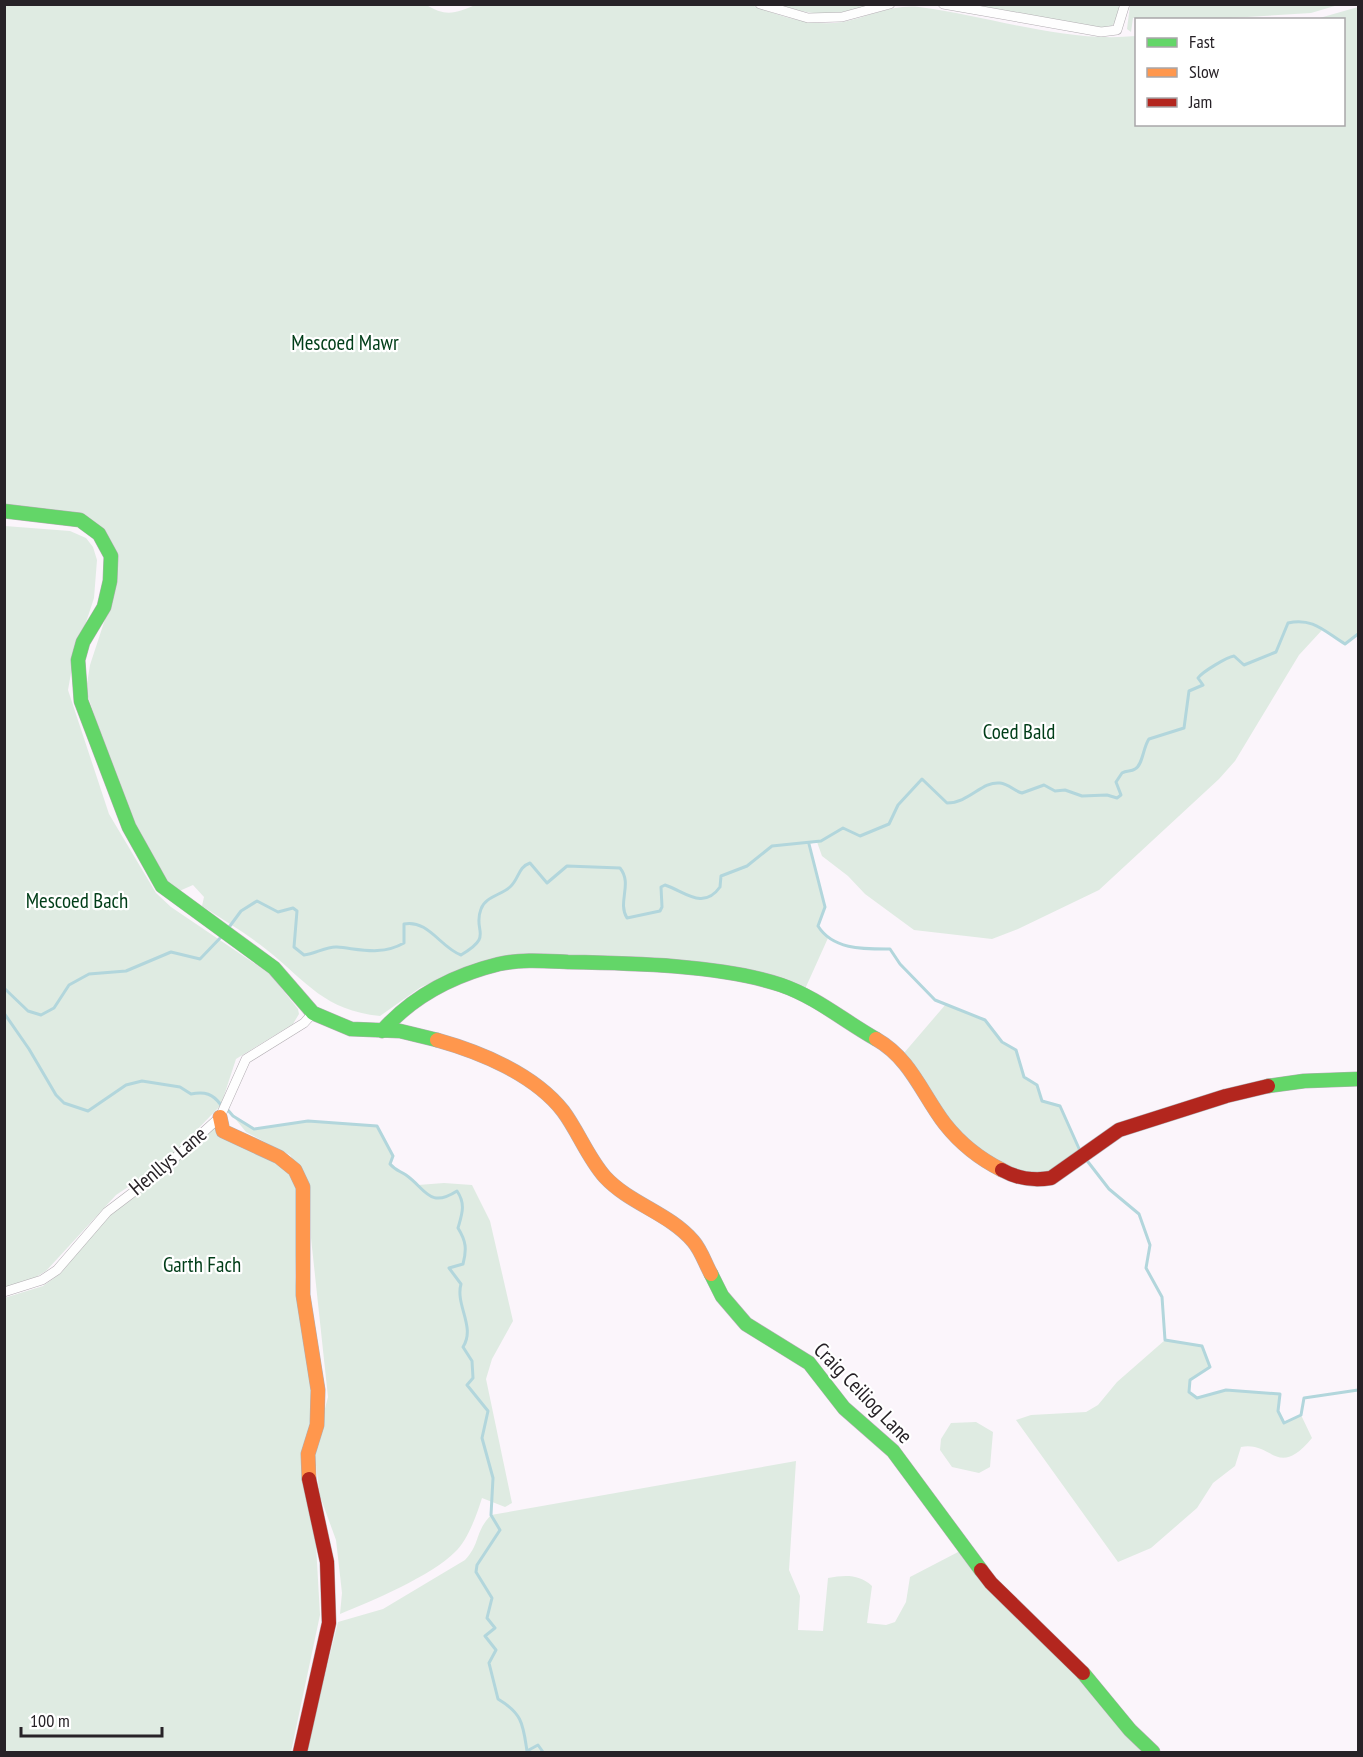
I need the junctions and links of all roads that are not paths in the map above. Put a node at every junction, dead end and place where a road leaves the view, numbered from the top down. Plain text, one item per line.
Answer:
1 (760, 4) edge
2 (890, 4) edge
3 (943, 4) edge
4 (1125, 4) edge
5 (4, 511) edge
6 (313, 1013) junction
7 (381, 1031) junction
8 (1359, 1079) edge
9 (220, 1117) junction
10 (4, 1292) edge
11 (300, 1752) edge
12 (1153, 1752) edge

1 - 2 street
3 - 4 street
5 - 6 street
6 - 7 street, Craig Ceiliog Lane
6 - 9 street, Henllys Lane
7 - 8 street
7 - 12 street, Craig Ceiliog Lane
9 - 10 street, Henllys Lane
9 - 11 street

